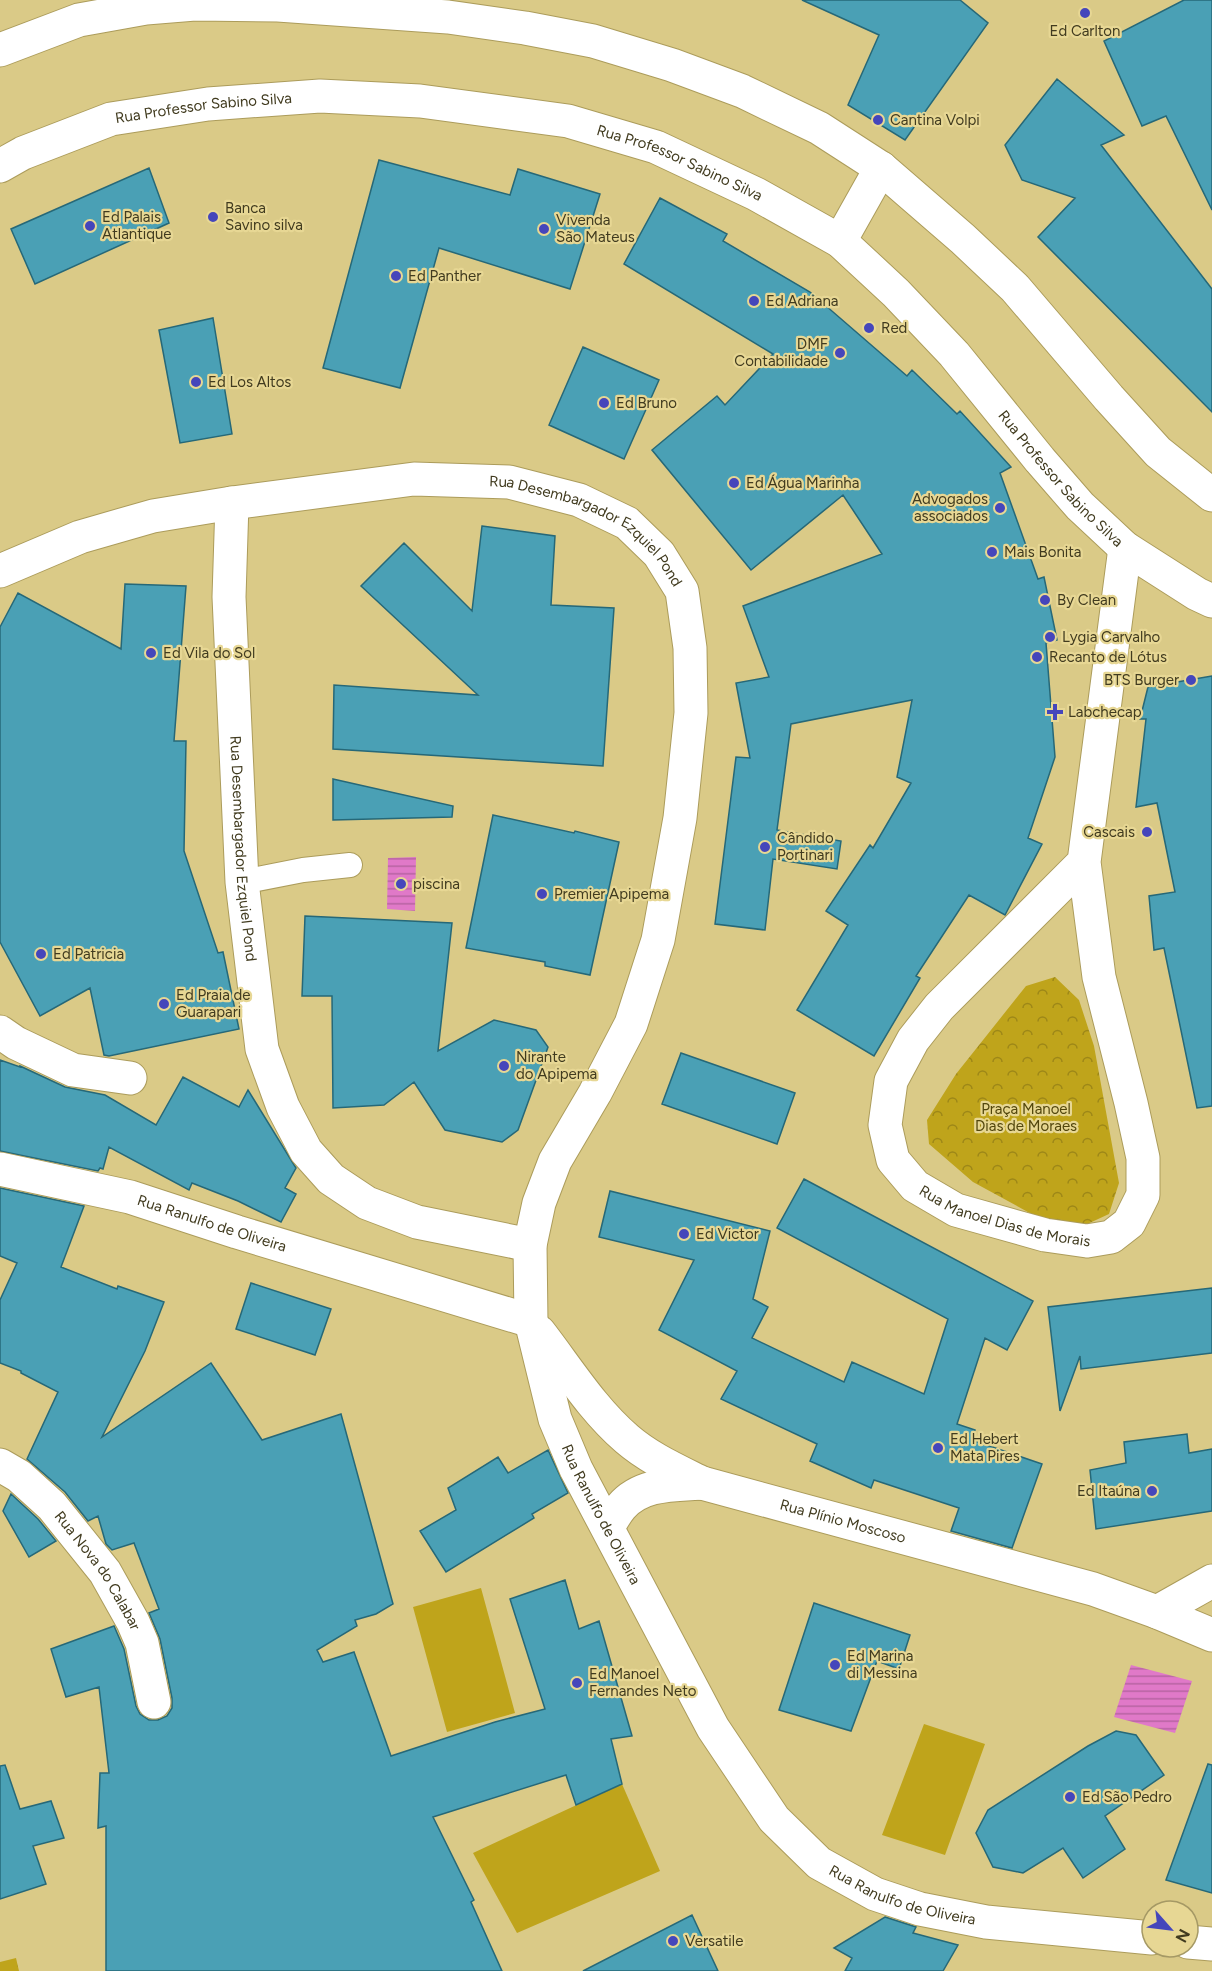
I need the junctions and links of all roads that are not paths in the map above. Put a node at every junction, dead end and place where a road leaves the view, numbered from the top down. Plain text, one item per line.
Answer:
1 (276, 2) edge
2 (91, 10) edge
3 (0, 50) edge
4 (0, 166) edge
5 (881, 168) junction
6 (840, 241) junction
7 (1212, 495) edge
8 (232, 502) junction
9 (1125, 548) junction
10 (0, 571) edge
11 (1212, 601) edge
12 (1084, 862) junction
13 (350, 865) dead end
14 (242, 882) junction
15 (0, 1032) edge
16 (130, 1078) dead end
17 (0, 1169) edge
18 (530, 1245) junction
19 (531, 1321) junction
20 (0, 1464) edge
21 (702, 1483) junction
22 (608, 1527) junction
23 (1212, 1581) edge
24 (1157, 1612) junction
25 (1212, 1635) edge
26 (154, 1702) dead end
27 (1140, 1937) edge

1 - 2 street
1 - 5 street
2 - 3 street
4 - 6 street, Rua Professor Sabino Silva
5 - 6 street
5 - 7 street
6 - 9 street, Rua Professor Sabino Silva
8 - 10 street, Rua Desembargador Ezquiel Pond
8 - 14 street, Rua Desembargador Ezquiel Pond
8 - 18 street, Rua Desembargador Ezquiel Pond
9 - 11 street, Rua Professor Sabino Silva
9 - 12 street, Rua Manoel Dias de Morais
12 - 12 street, Rua Manoel Dias de Morais
13 - 14 lane
14 - 18 street, Rua Desembargador Ezquiel Pond
15 - 16 street
17 - 19 street, Rua Ranulfo de Oliveira
18 - 19 street, Rua Desembargador Ezquiel Pond
19 - 21 street, Rua Plínio Moscoso
19 - 22 street, Rua Ranulfo de Oliveira
20 - 26 street, Rua Nova do Calabar
21 - 22 street
21 - 24 street, Rua Plínio Moscoso
22 - 27 street, Rua Ranulfo de Oliveira
23 - 24 street
24 - 25 street, Rua Plínio Moscoso

